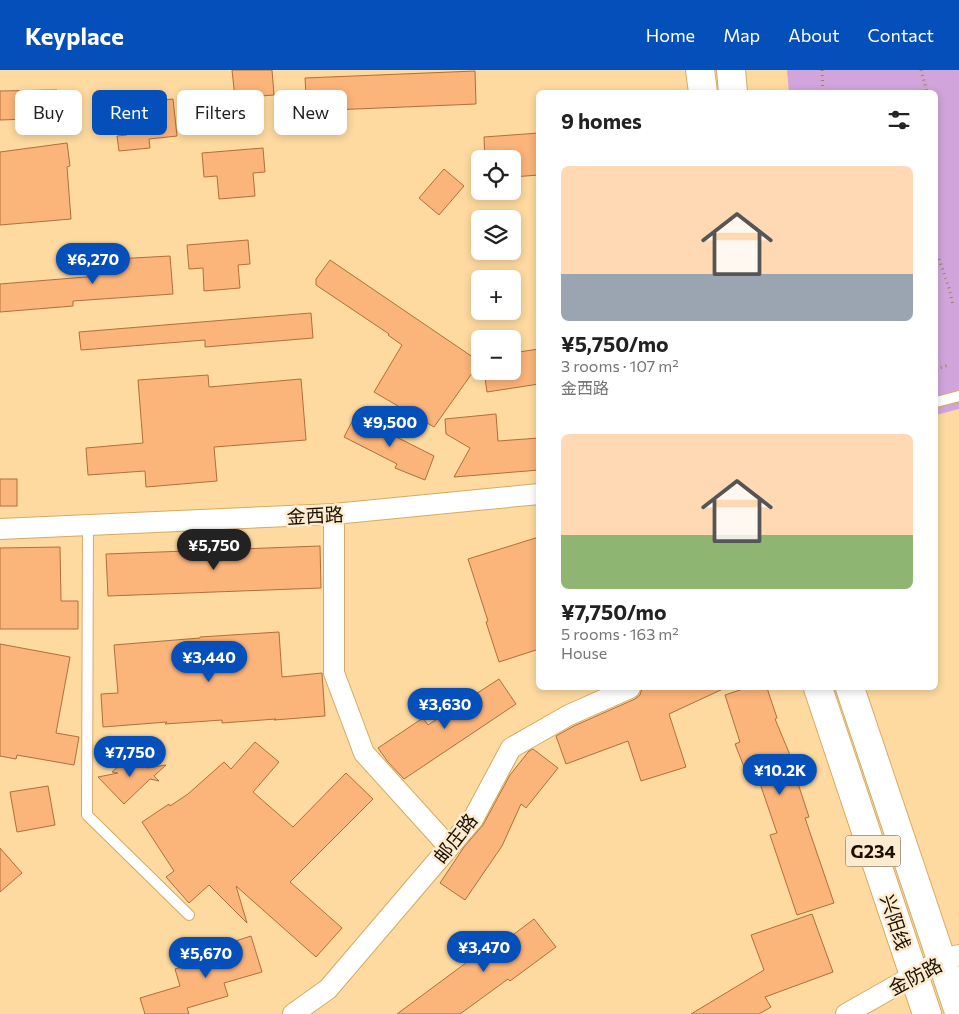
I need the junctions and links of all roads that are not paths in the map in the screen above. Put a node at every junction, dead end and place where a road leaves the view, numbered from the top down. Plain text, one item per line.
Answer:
1 (700, 70) edge
2 (731, 70) edge
3 (703, 90) edge
4 (733, 90) edge
5 (959, 396) edge
6 (938, 401) edge
7 (536, 494) edge
8 (334, 514) junction
9 (88, 525) junction
10 (0, 529) edge
11 (625, 690) edge
12 (819, 690) edge
13 (851, 690) edge
14 (449, 847) junction
15 (189, 916) dead end
16 (950, 957) edge
17 (914, 975) junction
18 (959, 1012) edge
19 (293, 1014) edge
20 (846, 1014) edge
21 (927, 1014) edge

1 - 3 highway
2 - 4 highway
5 - 6 lane
7 - 8 street, 金西路
8 - 9 street, 金西路
8 - 14 street
9 - 10 street, 金西路
9 - 15 lane
11 - 14 street, 邮庄路
12 - 17 highway, 兴阳线 / G234
13 - 16 highway, 兴阳线 / G234
14 - 19 street, 邮庄路
16 - 17 street, 金防路
16 - 18 highway, 兴阳线 / G234
17 - 20 street, 金防路
17 - 21 highway, 兴阳线 / G234

